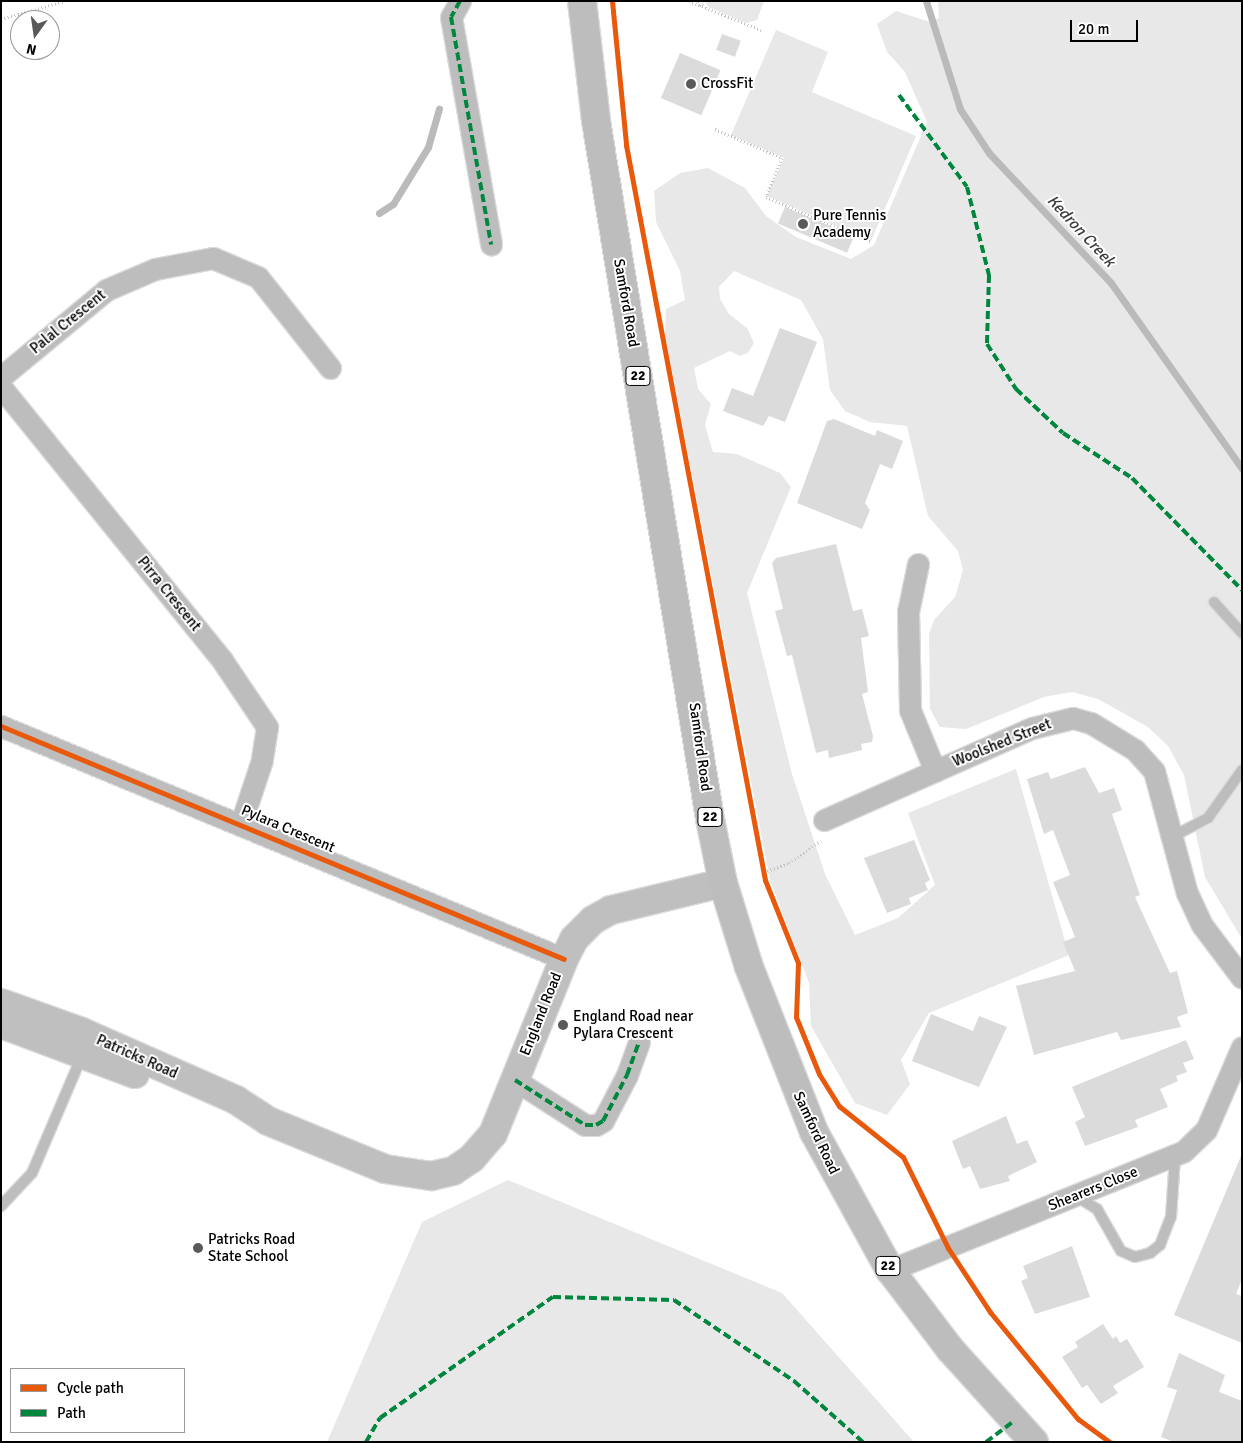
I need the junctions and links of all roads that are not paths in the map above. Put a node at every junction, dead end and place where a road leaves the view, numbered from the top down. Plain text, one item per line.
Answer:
1 (460, 1) edge
2 (582, 1) edge
3 (491, 245) dead end
4 (330, 368) dead end
5 (1, 377) edge
6 (1, 387) edge
7 (918, 564) dead end
8 (1214, 602) dead end
9 (1242, 633) edge
10 (1, 726) edge
11 (1242, 770) edge
12 (935, 771) junction
13 (240, 823) junction
14 (824, 829) road end
15 (1170, 838) junction
16 (723, 884) junction
17 (564, 959) junction
18 (1242, 978) edge
19 (1, 1002) edge
20 (1, 1024) edge
21 (639, 1042) dead end
22 (1242, 1047) edge
23 (81, 1058) junction
24 (515, 1080) junction
25 (268, 1121) junction
26 (1175, 1155) junction
27 (453, 1171) joint
28 (1076, 1196) junction
29 (1, 1206) edge
30 (890, 1270) junction
31 (1034, 1442) edge

1 - 3 street
2 - 16 main road, Samford Road / 22
4 - 5 street, Palal Crescent
6 - 13 street, Pirra Crescent
7 - 12 street
8 - 9 lane
10 - 13 street, Pylara Crescent
11 - 15 lane
12 - 14 street, Woolshed Street
12 - 15 street, Woolshed Street
13 - 17 street, Pylara Crescent
15 - 18 street, Woolshed Street
16 - 17 main road, England Road
16 - 30 main road, Samford Road / 22
17 - 24 main road, England Road
19 - 25 main road, Patricks Road
20 - 23 main road, Patricks Road
21 - 24 street
22 - 26 street, Shearers Close
23 - 25 main road, Patricks Road
23 - 29 lane
24 - 27 main road, England Road
25 - 27 main road, Patricks Road
26 - 28 street, Shearers Close
26 - 28 lane
28 - 30 street, Shearers Close
30 - 31 main road, Samford Road / 22

